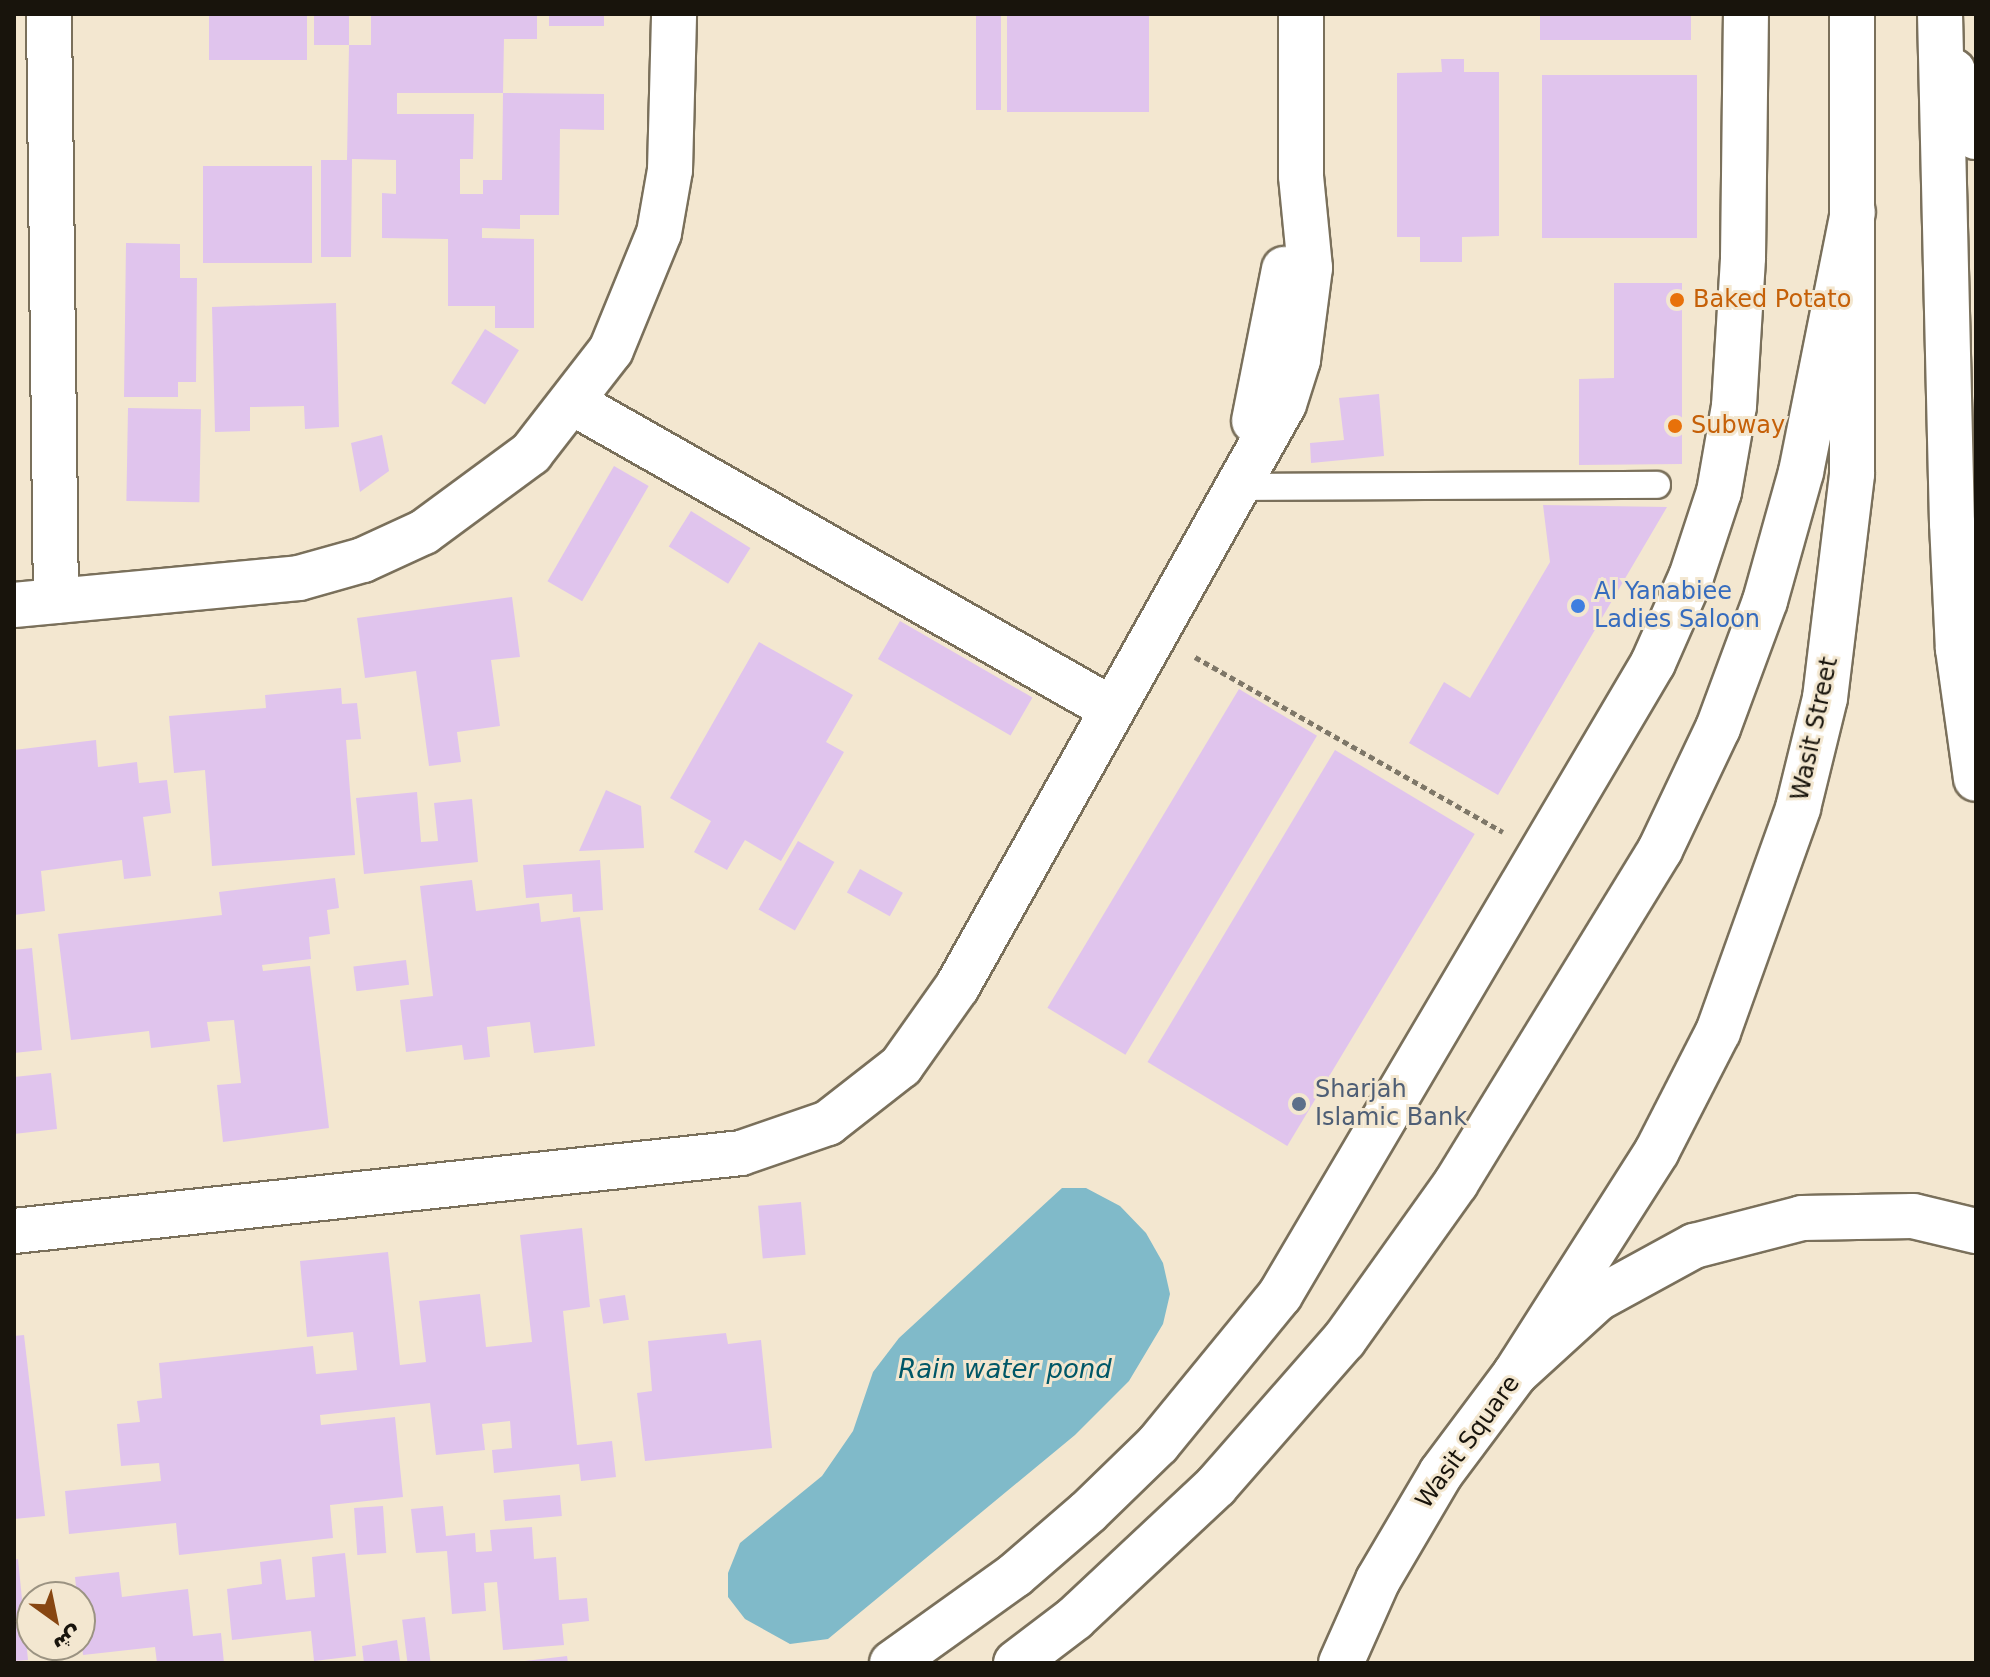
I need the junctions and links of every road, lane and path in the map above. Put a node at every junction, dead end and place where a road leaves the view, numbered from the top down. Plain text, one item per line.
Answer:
1 (49, 14) edge
2 (674, 14) edge
3 (1301, 14) edge
4 (1746, 14) edge
5 (1852, 14) edge
6 (1940, 23) edge
7 (1976, 137) edge
8 (1853, 212) junction
9 (575, 404) junction
10 (1657, 485) dead end
11 (1242, 487) junction
12 (35, 603) edge
13 (1154, 634) junction
14 (1112, 709) junction
15 (1976, 779) edge
16 (1542, 854) junction
17 (14, 1231) edge
18 (1976, 1231) edge
19 (1515, 1374) junction
20 (892, 1663) edge
21 (1016, 1663) edge
22 (1341, 1663) edge

1 - 12 main road
2 - 9 main road
3 - 11 main road
4 - 16 main road
5 - 8 main road, Wasit Street
6 - 7 main road
6 - 15 main road
8 - 19 main road, Wasit Street
8 - 21 main road
9 - 12 main road
9 - 14 main road
10 - 11 lane
11 - 13 main road
13 - 14 main road
13 - 16 path
14 - 17 main road
16 - 20 main road
18 - 19 main road, Wasit Square
19 - 22 main road, Wasit Square

